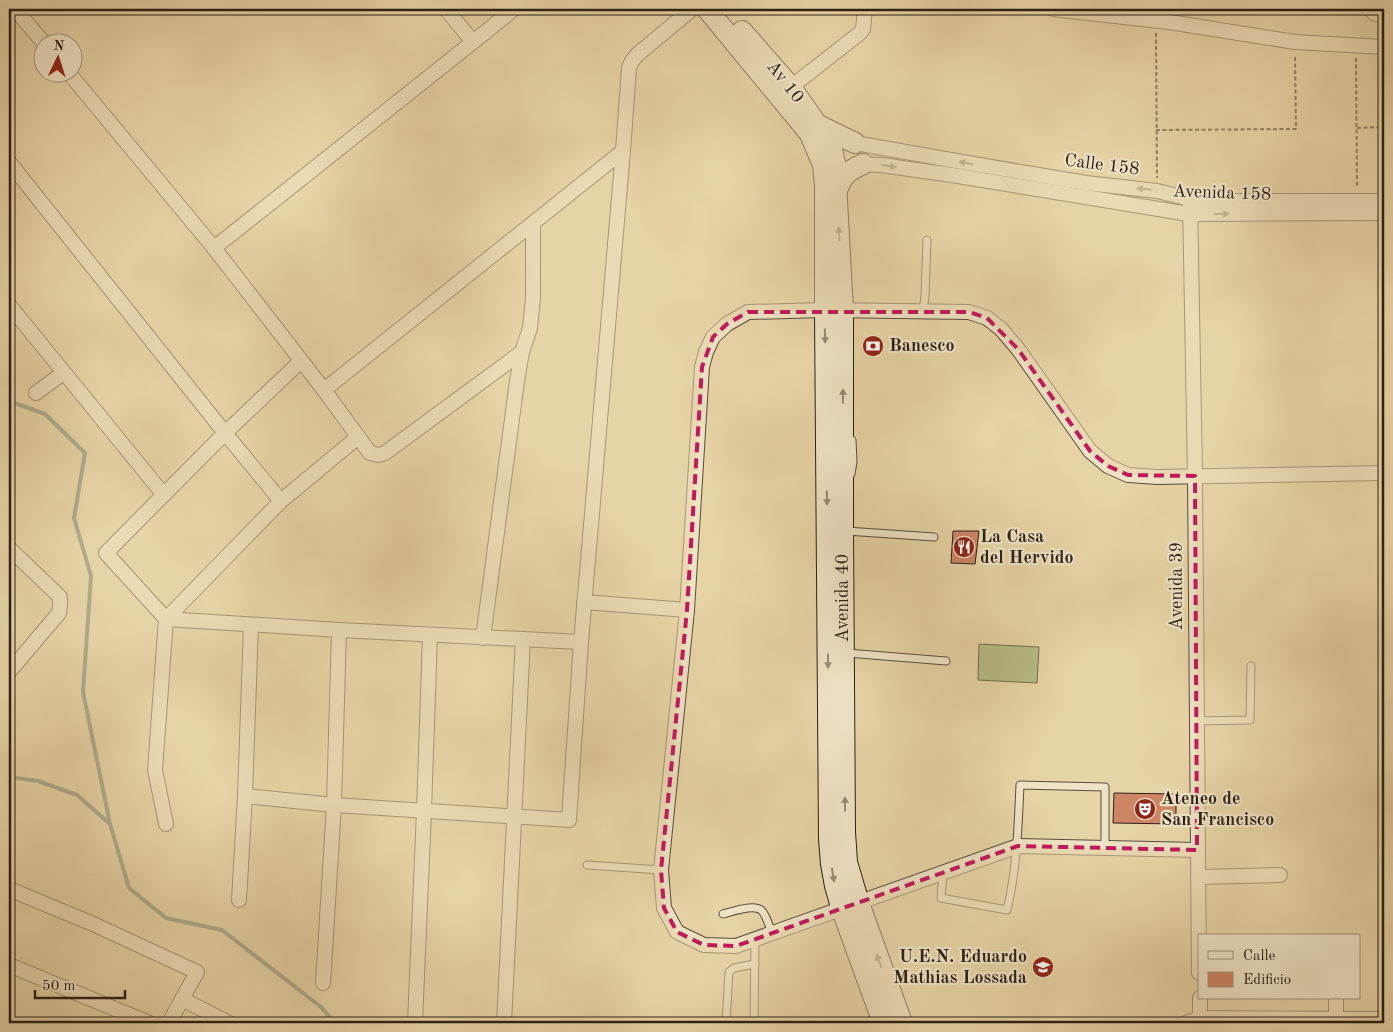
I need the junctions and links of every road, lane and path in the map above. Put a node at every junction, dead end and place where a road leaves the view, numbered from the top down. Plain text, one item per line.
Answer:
1 (15, 9) edge
2 (446, 9) edge
3 (514, 9) edge
4 (692, 9) edge
5 (707, 9) edge
6 (723, 9) edge
7 (865, 9) edge
8 (1053, 9) edge
9 (1370, 9) edge
10 (1384, 16) edge
11 (1156, 21) junction
12 (35, 32) edge
13 (473, 42) junction
14 (1294, 42) junction
15 (1356, 45) junction
16 (1384, 47) edge
17 (76, 82) edge
18 (791, 87) junction
19 (816, 123) junction
20 (1384, 127) edge
21 (1356, 128) junction
22 (1156, 130) junction
23 (854, 142) junction
24 (623, 151) junction
25 (827, 156) junction
26 (936, 157) junction
27 (9, 162) edge
28 (862, 164) junction
29 (935, 173) junction
30 (1000, 176) junction
31 (837, 190) junction
32 (1086, 190) junction
33 (1157, 191) junction
34 (1190, 199) junction
35 (1357, 201) junction
36 (1384, 202) edge
37 (1287, 208) junction
38 (1326, 208) junction
39 (1189, 214) junction
40 (1384, 214) edge
41 (533, 224) junction
42 (927, 240) dead end
43 (214, 248) junction
44 (9, 305) edge
45 (834, 310) junction
46 (923, 312) junction
47 (522, 352) junction
48 (301, 361) junction
49 (63, 373) junction
50 (324, 390) junction
51 (36, 393) dead end
52 (225, 434) junction
53 (358, 436) junction
54 (1384, 473) edge
55 (1195, 476) junction
56 (164, 495) junction
57 (281, 501) junction
58 (843, 531) junction
59 (934, 537) dead end
60 (9, 548) edge
61 (584, 602) junction
62 (687, 610) junction
63 (166, 619) junction
64 (250, 625) junction
65 (339, 630) junction
66 (430, 635) junction
67 (483, 638) junction
68 (523, 639) junction
69 (581, 642) junction
70 (844, 653) junction
71 (946, 661) dead end
72 (1250, 666) dead end
73 (9, 672) edge
74 (1196, 721) junction
75 (245, 796) junction
76 (334, 805) junction
77 (424, 811) junction
78 (514, 816) junction
79 (166, 824) dead end
80 (1018, 846) junction
81 (1105, 848) junction
82 (1197, 850) junction
83 (587, 866) dead end
84 (661, 870) junction
85 (943, 873) junction
86 (1280, 875) dead end
87 (1198, 877) junction
88 (9, 889) edge
89 (239, 900) dead end
90 (850, 906) junction
91 (723, 914) dead end
92 (772, 933) junction
93 (1199, 934) edge
94 (755, 939) junction
95 (755, 964) junction
96 (9, 965) edge
97 (323, 983) dead end
98 (182, 999) junction
99 (1200, 1000) edge
100 (1336, 1000) edge
101 (1200, 1018) junction
102 (1336, 1018) junction
103 (1384, 1019) edge
104 (1368, 1021) edge
105 (149, 1023) edge
106 (169, 1023) edge
107 (229, 1023) edge
108 (415, 1023) edge
109 (504, 1023) edge
110 (726, 1023) edge
111 (754, 1023) edge
112 (883, 1023) edge
113 (902, 1023) edge
114 (1186, 1023) edge

1 - 12 street
2 - 13 street
3 - 13 street
4 - 24 street
5 - 25 street
6 - 18 street, Av 10
7 - 18 street
8 - 11 street
9 - 10 street
11 - 14 street
11 - 22 path
13 - 43 street
14 - 15 street
14 - 22 path
15 - 16 street
15 - 21 path
17 - 43 street
18 - 19 street, Av 10
19 - 23 street
19 - 25 street, Av 10
20 - 21 path
21 - 35 path
22 - 33 path
23 - 25 street, Calle 158
23 - 26 street, Calle 158
24 - 41 street
24 - 61 street
25 - 28 street
25 - 31 street, Avenida 40
25 - 45 street, Avenida 40
26 - 29 street
30 -> 26 street, Calle 158
27 - 52 street
28 -> 29 street
28 - 31 street
29 - 30 street
30 - 32 street, Calle 158
45 -> 31 street, Avenida 40
33 -> 32 street, Calle 158
32 - 39 street, Avenida 158
33 - 34 street, Calle 158
34 - 37 street, Calle 158
34 - 39 street, Avenida 39
35 - 36 street, Calle 158
35 - 38 street, Calle 158
37 - 38 street, Calle 158
39 -> 37 street, Avenida 158
38 - 40 street
39 - 55 street, Avenida 39
41 - 47 street
41 - 50 street
42 - 46 lane
43 - 48 street
44 - 49 street
45 - 46 street
58 -> 45 street, Avenida 40
45 - 62 street
45 -> 90 street, Avenida 40
46 - 55 street
47 - 53 street
47 - 67 street
48 - 50 street
48 - 52 street
49 - 51 street
49 - 56 street
50 - 53 street
52 - 56 street
52 - 57 street
53 - 57 street
54 - 55 street
55 - 74 street, Avenida 39
56 - 63 street
57 - 63 street
58 - 59 lane
58 - 70 street, Avenida 40
60 - 73 street
61 - 62 street
61 - 69 street
62 - 84 street
63 - 64 street
63 - 79 street
64 - 65 street
64 - 75 street
65 - 66 street
65 - 76 street
66 - 67 street
66 - 77 street
67 - 68 street
68 - 69 street
68 - 78 street
69 - 78 street
70 - 71 lane
90 -> 70 street, Avenida 40
72 - 74 lane
74 - 82 street, Avenida 39
75 - 76 street
75 - 89 street
76 - 77 street
76 - 97 street
77 - 78 street
77 - 108 street
78 - 109 street
80 - 81 street
80 - 81 lane
80 - 85 street
80 - 85 lane
81 - 82 street
82 - 87 street, Avenida 39
83 - 84 lane
84 - 94 street
85 - 90 street
86 - 87 street
87 - 93 street, Avenida 39
88 - 98 street
90 - 92 street
90 - 112 street, Avenida 40
113 -> 90 street, Avenida 40
91 - 92 lane
92 - 94 street
94 - 95 lane
95 - 110 lane
95 - 111 lane
96 - 105 street
98 - 106 street
98 - 107 street
99 - 101 street
100 - 102 street
101 - 102 street
101 - 114 street
102 - 104 street
103 - 104 street

